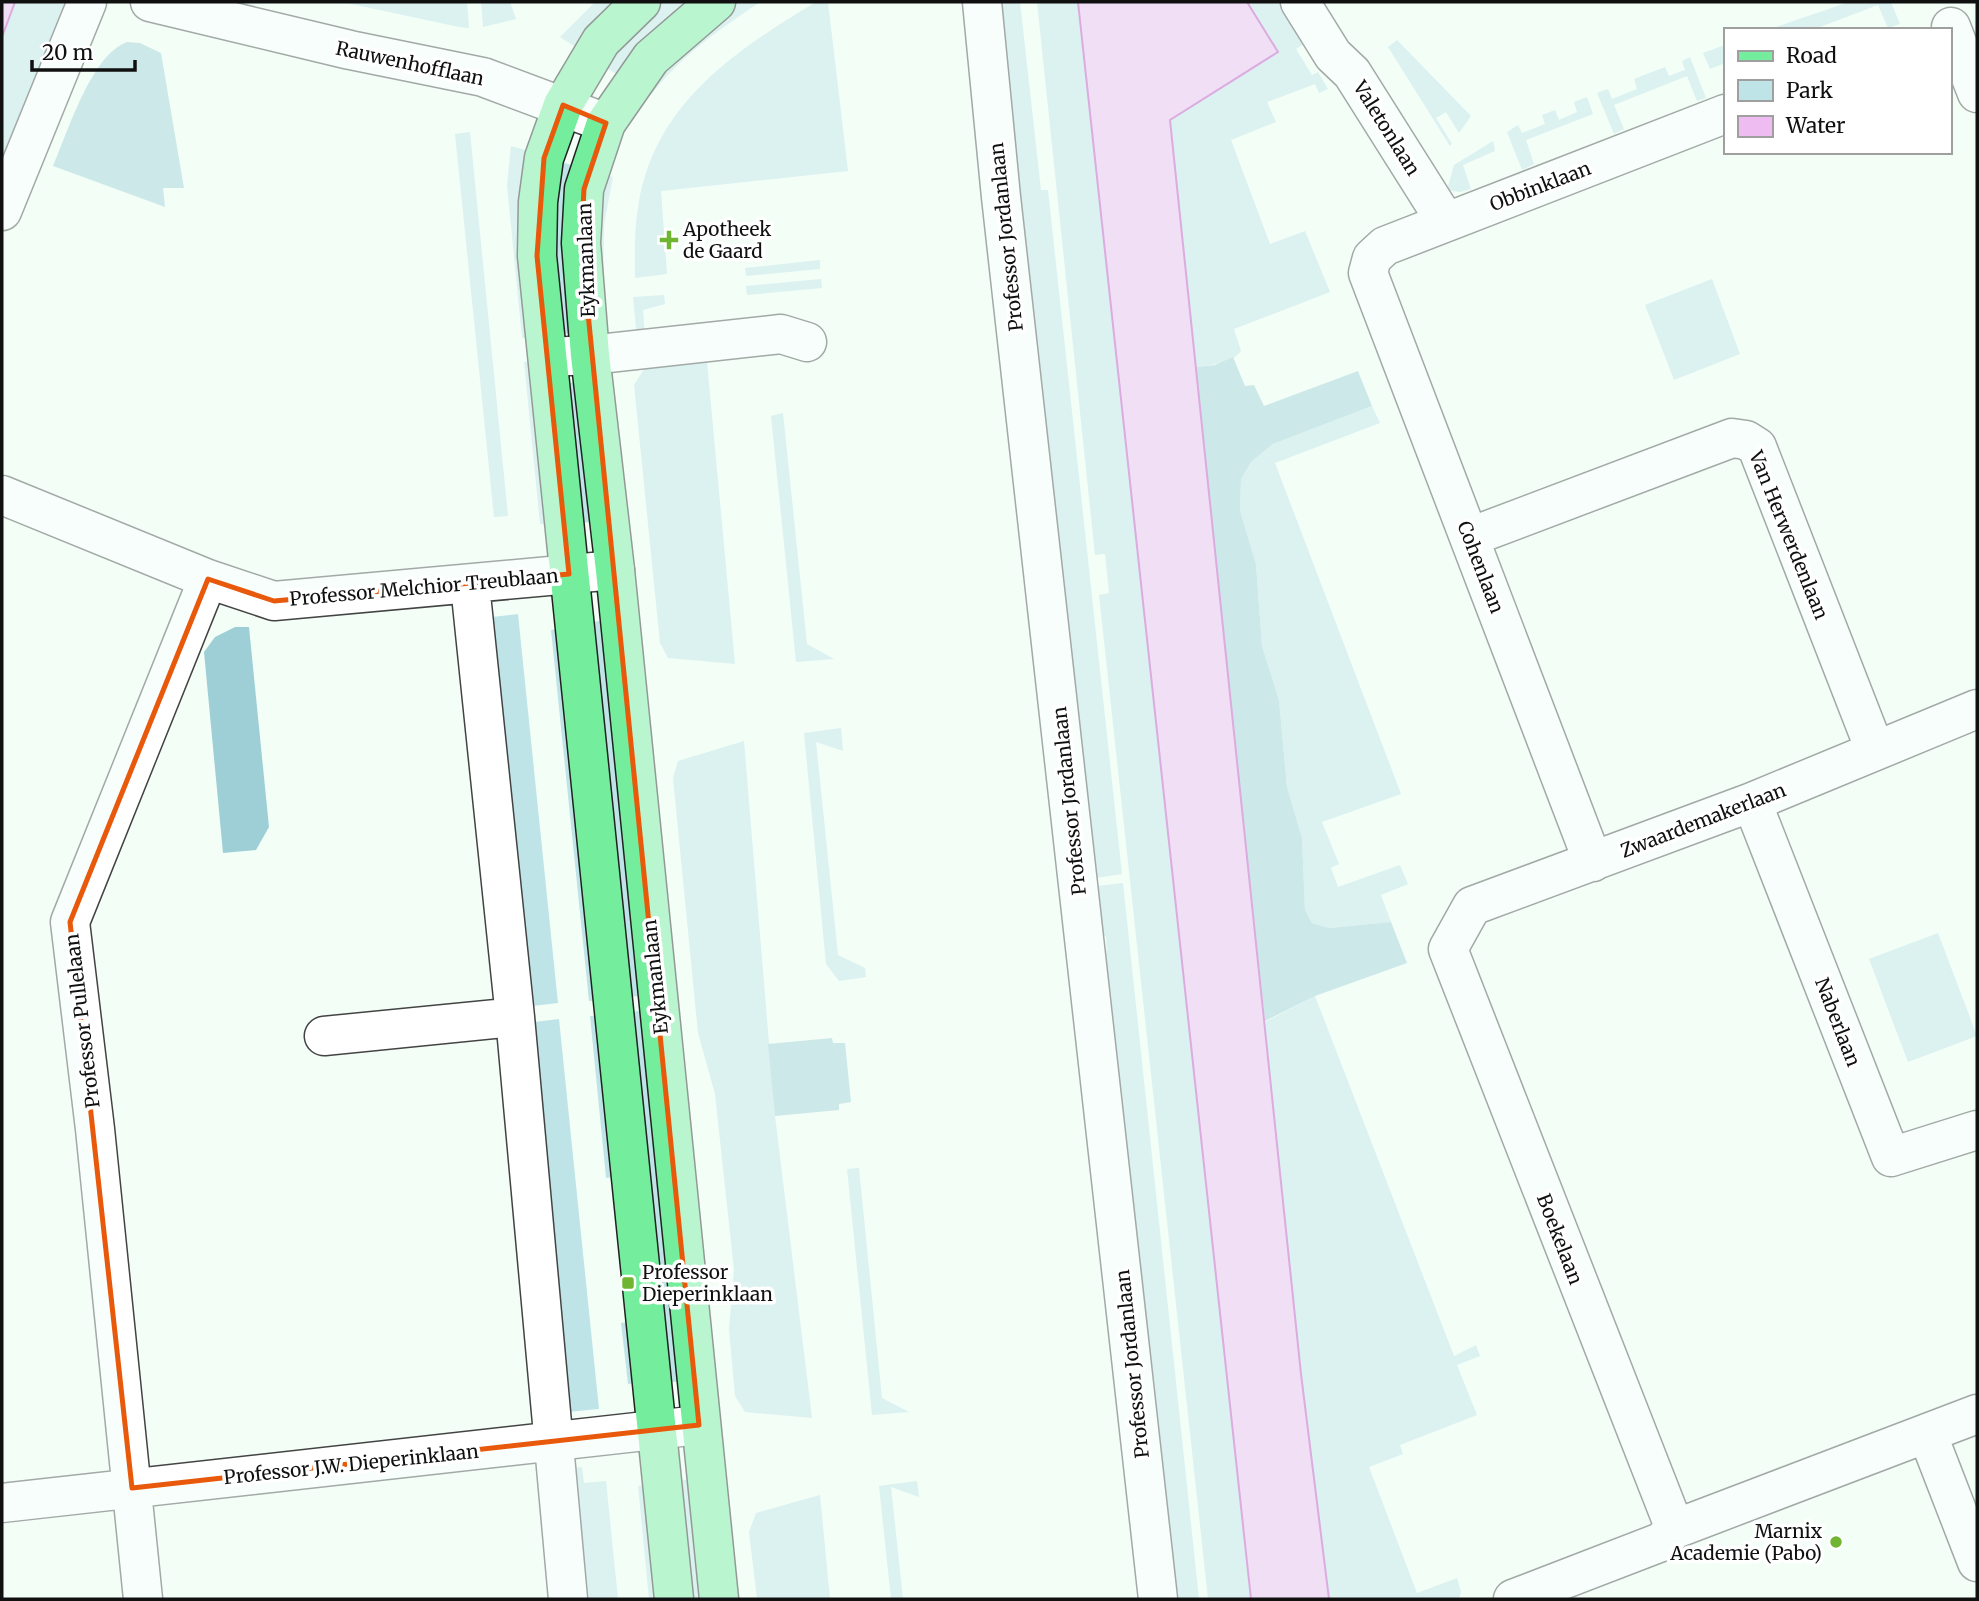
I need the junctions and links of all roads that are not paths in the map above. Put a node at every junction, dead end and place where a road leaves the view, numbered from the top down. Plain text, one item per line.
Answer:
1 (87, 2) edge
2 (150, 2) edge
3 (641, 2) edge
4 (716, 2) edge
5 (982, 2) edge
6 (1300, 2) edge
7 (253, 14) edge
8 (1958, 25) edge
9 (1977, 93) edge
10 (563, 105) junction
11 (1724, 114) edge
12 (606, 123) junction
13 (2, 211) edge
14 (1446, 222) junction
15 (1368, 273) joint
16 (807, 342) dead end
17 (590, 355) junction
18 (549, 357) junction
19 (2, 495) edge
20 (1470, 537) junction
21 (615, 570) junction
22 (569, 574) junction
23 (208, 579) junction
24 (470, 585) junction
25 (1977, 709) edge
26 (1875, 750) junction
27 (1752, 802) junction
28 (1593, 862) junction
29 (1448, 949) joint
30 (515, 1017) junction
31 (324, 1036) dead end
32 (1977, 1130) edge
33 (1977, 1414) edge
34 (699, 1425) junction
35 (656, 1431) junction
36 (1927, 1433) junction
37 (553, 1442) junction
38 (132, 1488) junction
39 (2, 1503) edge
40 (1675, 1529) junction
41 (1977, 1562) edge
42 (143, 1599) edge
43 (568, 1599) edge
44 (674, 1599) edge
45 (719, 1599) edge
46 (1158, 1599) edge
47 (1513, 1599) edge

1 - 13 street
2 - 7 street, Rauwenhofflaan
3 - 10 main road
4 - 12 main road, Eykmanlaan
5 - 46 street, Professor Jordanlaan
6 - 14 street, Valetonlaan
7 - 10 street, Rauwenhofflaan
8 - 9 street
10 - 12 street, Rauwenhofflaan
10 - 18 main road
11 - 14 street, Obbinklaan
12 - 17 main road, Eykmanlaan
14 - 15 street, Obbinklaan
15 - 20 street, Cohenlaan
16 - 17 street
17 - 18 street
17 - 21 main road, Eykmanlaan
18 - 22 main road
19 - 23 street, Professor Melchior Treublaan
20 - 26 street, Van Herwerdenlaan
20 - 28 street, Cohenlaan
21 - 22 street, Professor Melchior Treublaan
21 - 34 main road, Eykmanlaan
22 - 24 street, Professor Melchior Treublaan
22 - 35 main road
23 - 24 street, Professor Melchior Treublaan
23 - 38 street, Professor Pullelaan
24 - 30 street
25 - 26 street, Zwaardemakerlaan
26 - 27 street, Zwaardemakerlaan
27 - 28 street, Zwaardemakerlaan
27 - 32 street, Naberlaan
28 - 29 street, Zwaardemakerlaan
29 - 40 street, Boekelaan
30 - 31 street
30 - 37 street
33 - 36 street
34 - 35 street, Professor J.W. Dieperinklaan
34 - 45 main road, Eykmanlaan
35 - 37 street, Professor J.W. Dieperinklaan
35 - 44 main road
36 - 40 street
36 - 41 street
37 - 38 street, Professor J.W. Dieperinklaan
37 - 43 street
38 - 39 street, Professor J.W. Dieperinklaan
38 - 42 street, Professor Pullelaan
40 - 47 street

